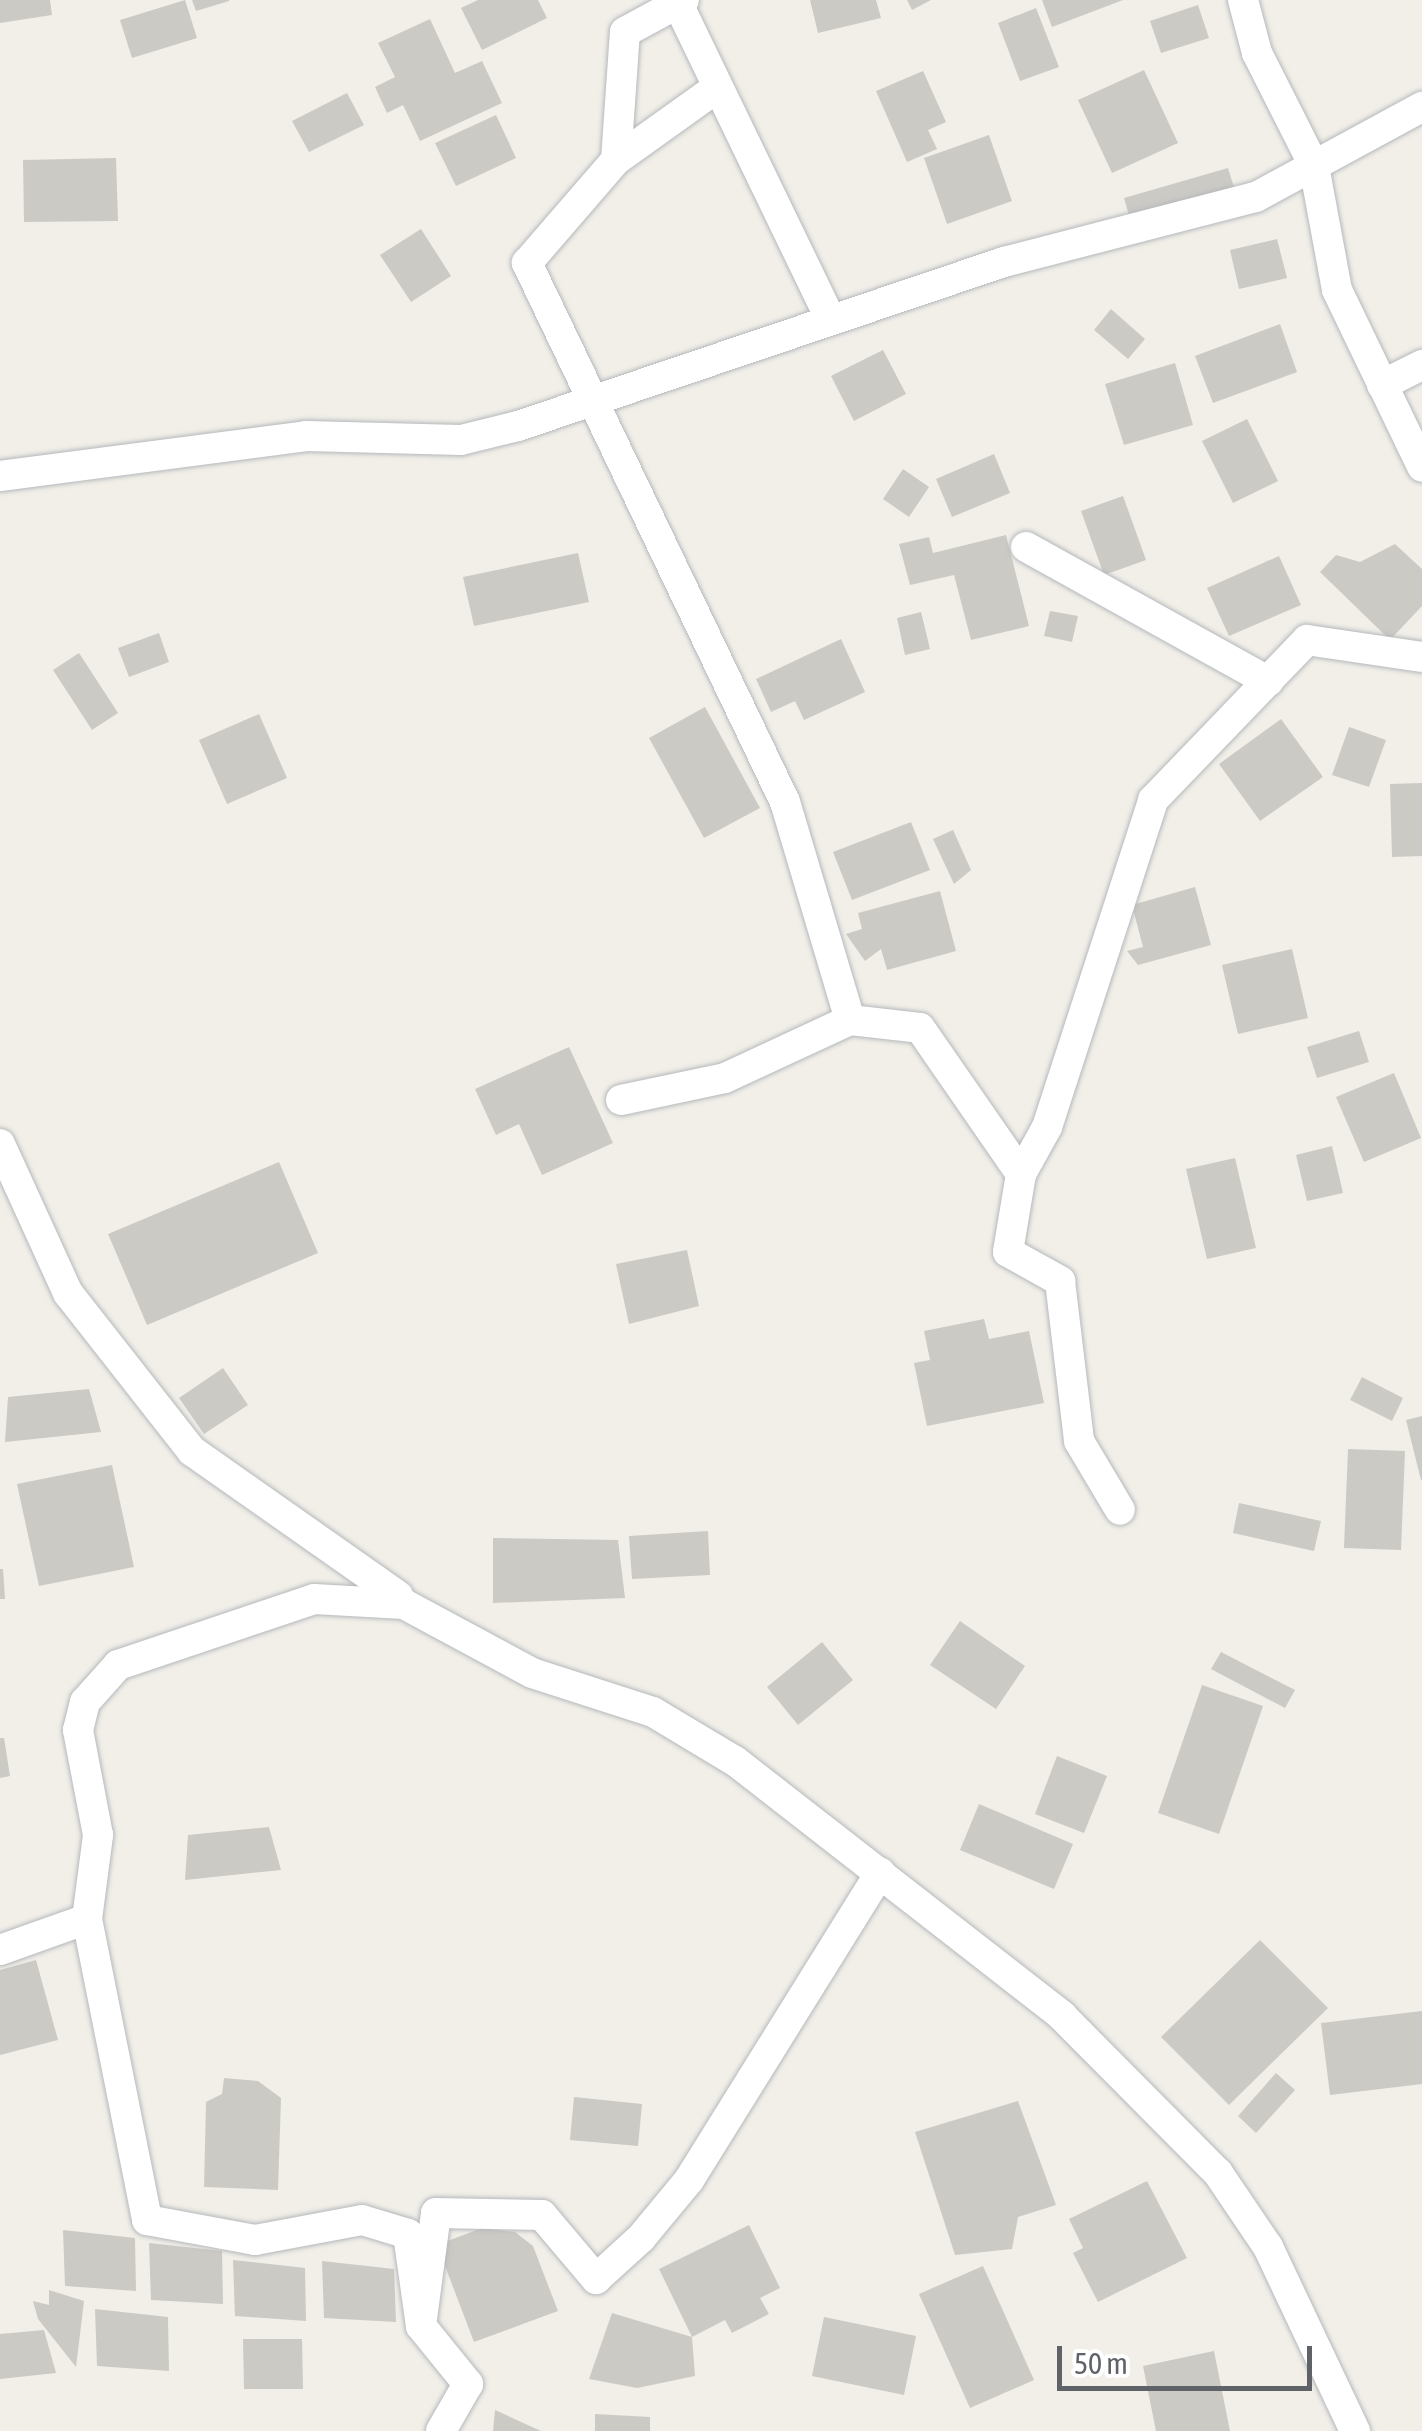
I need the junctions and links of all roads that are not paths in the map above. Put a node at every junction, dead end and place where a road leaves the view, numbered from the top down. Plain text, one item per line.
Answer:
1 (1243, 0) edge
2 (682, 5) edge
3 (718, 87) junction
4 (1422, 107) edge
5 (616, 160) junction
6 (1314, 166) junction
7 (830, 318) junction
8 (1422, 365) edge
9 (1382, 384) junction
10 (588, 403) junction
11 (1422, 466) edge
12 (0, 476) edge
13 (1026, 547) dead end
14 (1422, 656) edge
15 (1268, 680) junction
16 (850, 1020) junction
17 (620, 1100) dead end
18 (0, 1144) edge
19 (1022, 1174) junction
20 (1120, 1510) dead end
21 (426, 1615) junction
22 (880, 1873) junction
23 (87, 1920) junction
24 (0, 1950) edge
25 (421, 2326) junction
26 (440, 2431) edge
27 (1355, 2431) edge

1 - 6 street
2 - 3 street
2 - 5 street
3 - 5 street
3 - 7 street
4 - 6 street
5 - 10 street
6 - 7 street
6 - 9 street
7 - 10 street
8 - 9 street
9 - 11 street
10 - 12 street
10 - 16 street
13 - 15 street
14 - 15 street
15 - 19 street
16 - 17 street
16 - 19 street
18 - 21 street
19 - 20 street
21 - 22 street
21 - 23 street
22 - 25 street
22 - 27 street
23 - 24 street
23 - 25 street
25 - 26 street

